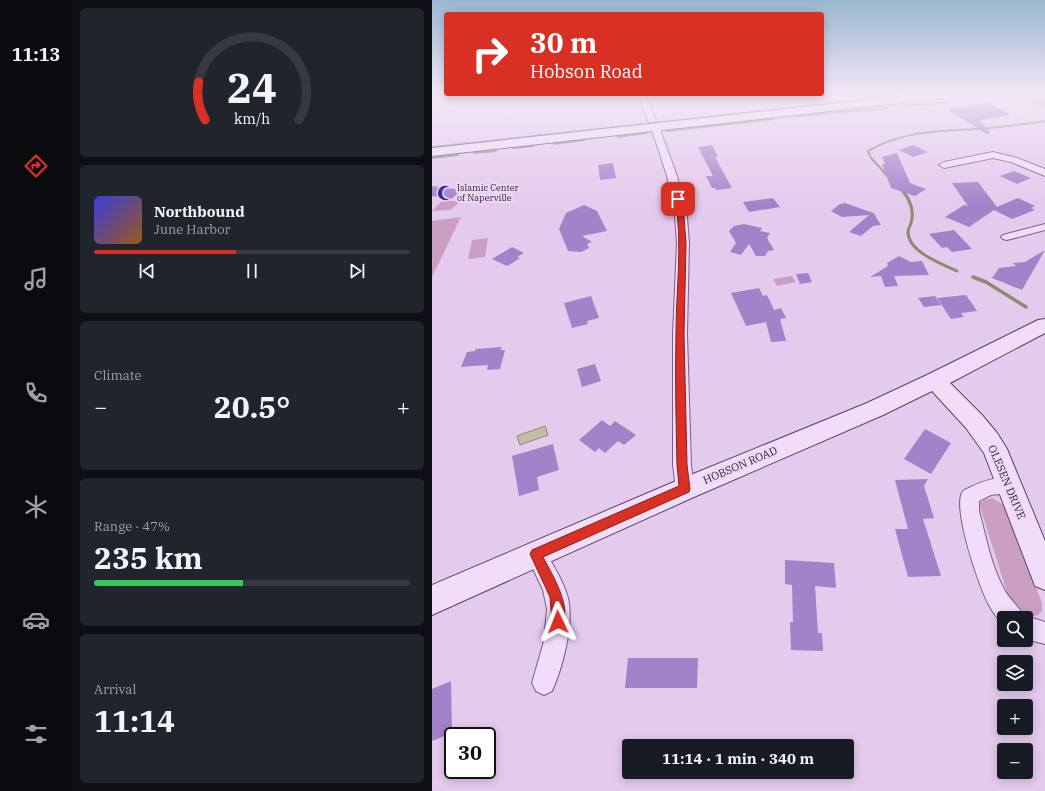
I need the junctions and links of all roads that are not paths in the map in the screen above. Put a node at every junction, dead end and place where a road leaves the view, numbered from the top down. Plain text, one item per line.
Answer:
1 (588, 130) edge
2 (606, 130) edge
3 (655, 130) edge
4 (432, 144) edge
5 (432, 152) edge
6 (944, 165) dead end
7 (1045, 172) edge
8 (1045, 227) edge
9 (1007, 237) dead end
10 (1045, 325) edge
11 (935, 381) junction
12 (1009, 485) junction
13 (685, 489) junction
14 (536, 554) junction
15 (1045, 576) edge
16 (432, 600) edge
17 (1004, 611) edge
18 (1033, 630) edge
19 (1045, 633) edge
20 (544, 683) dead end

1 - 4 main road
2 - 5 main road
3 - 13 street
6 - 7 street
8 - 9 street
10 - 11 main road, HOBSON ROAD
11 - 12 main road, OLESEN DRIVE
11 - 13 main road, HOBSON ROAD
12 - 15 main road, OLESEN DRIVE
12 - 17 street
13 - 14 main road, HOBSON ROAD
14 - 16 main road, HOBSON ROAD
14 - 20 street
18 - 19 street

